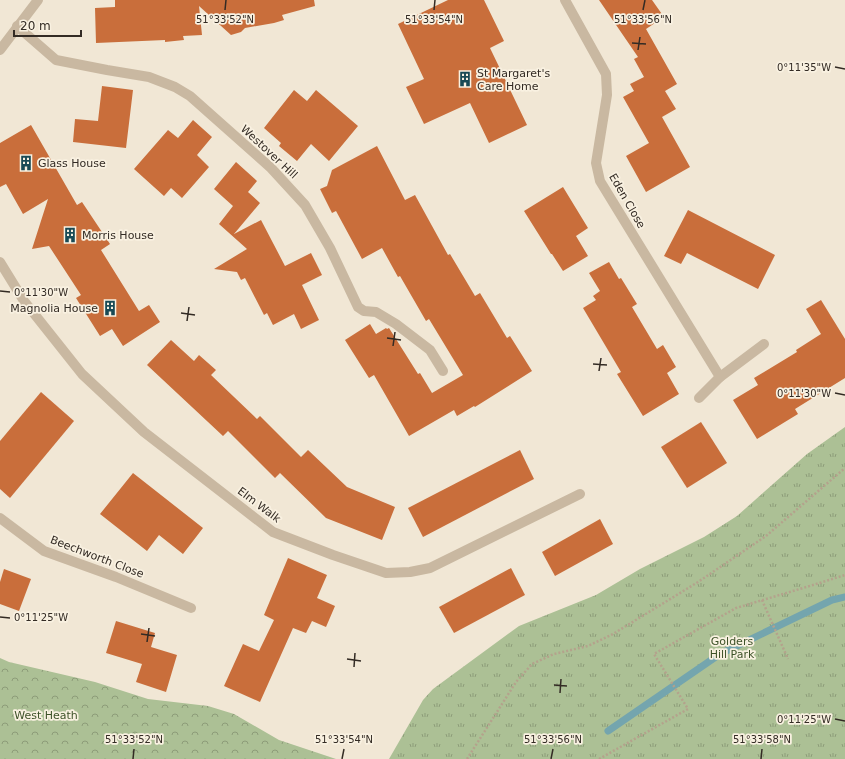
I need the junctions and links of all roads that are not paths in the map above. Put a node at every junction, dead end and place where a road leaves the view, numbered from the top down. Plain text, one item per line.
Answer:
1 (38, 0) edge
2 (565, 0) edge
3 (17, 26) junction
4 (0, 50) edge
5 (0, 262) edge
6 (764, 344) dead end
7 (443, 371) dead end
8 (720, 377) junction
9 (699, 398) dead end
10 (580, 494) dead end
11 (0, 518) edge
12 (191, 608) dead end

1 - 3 street
2 - 8 street, Eden Close
3 - 4 street
3 - 7 street, Westover Hill
5 - 10 street, Elm Walk
6 - 8 street
8 - 9 street
11 - 12 street, Beechworth Close

